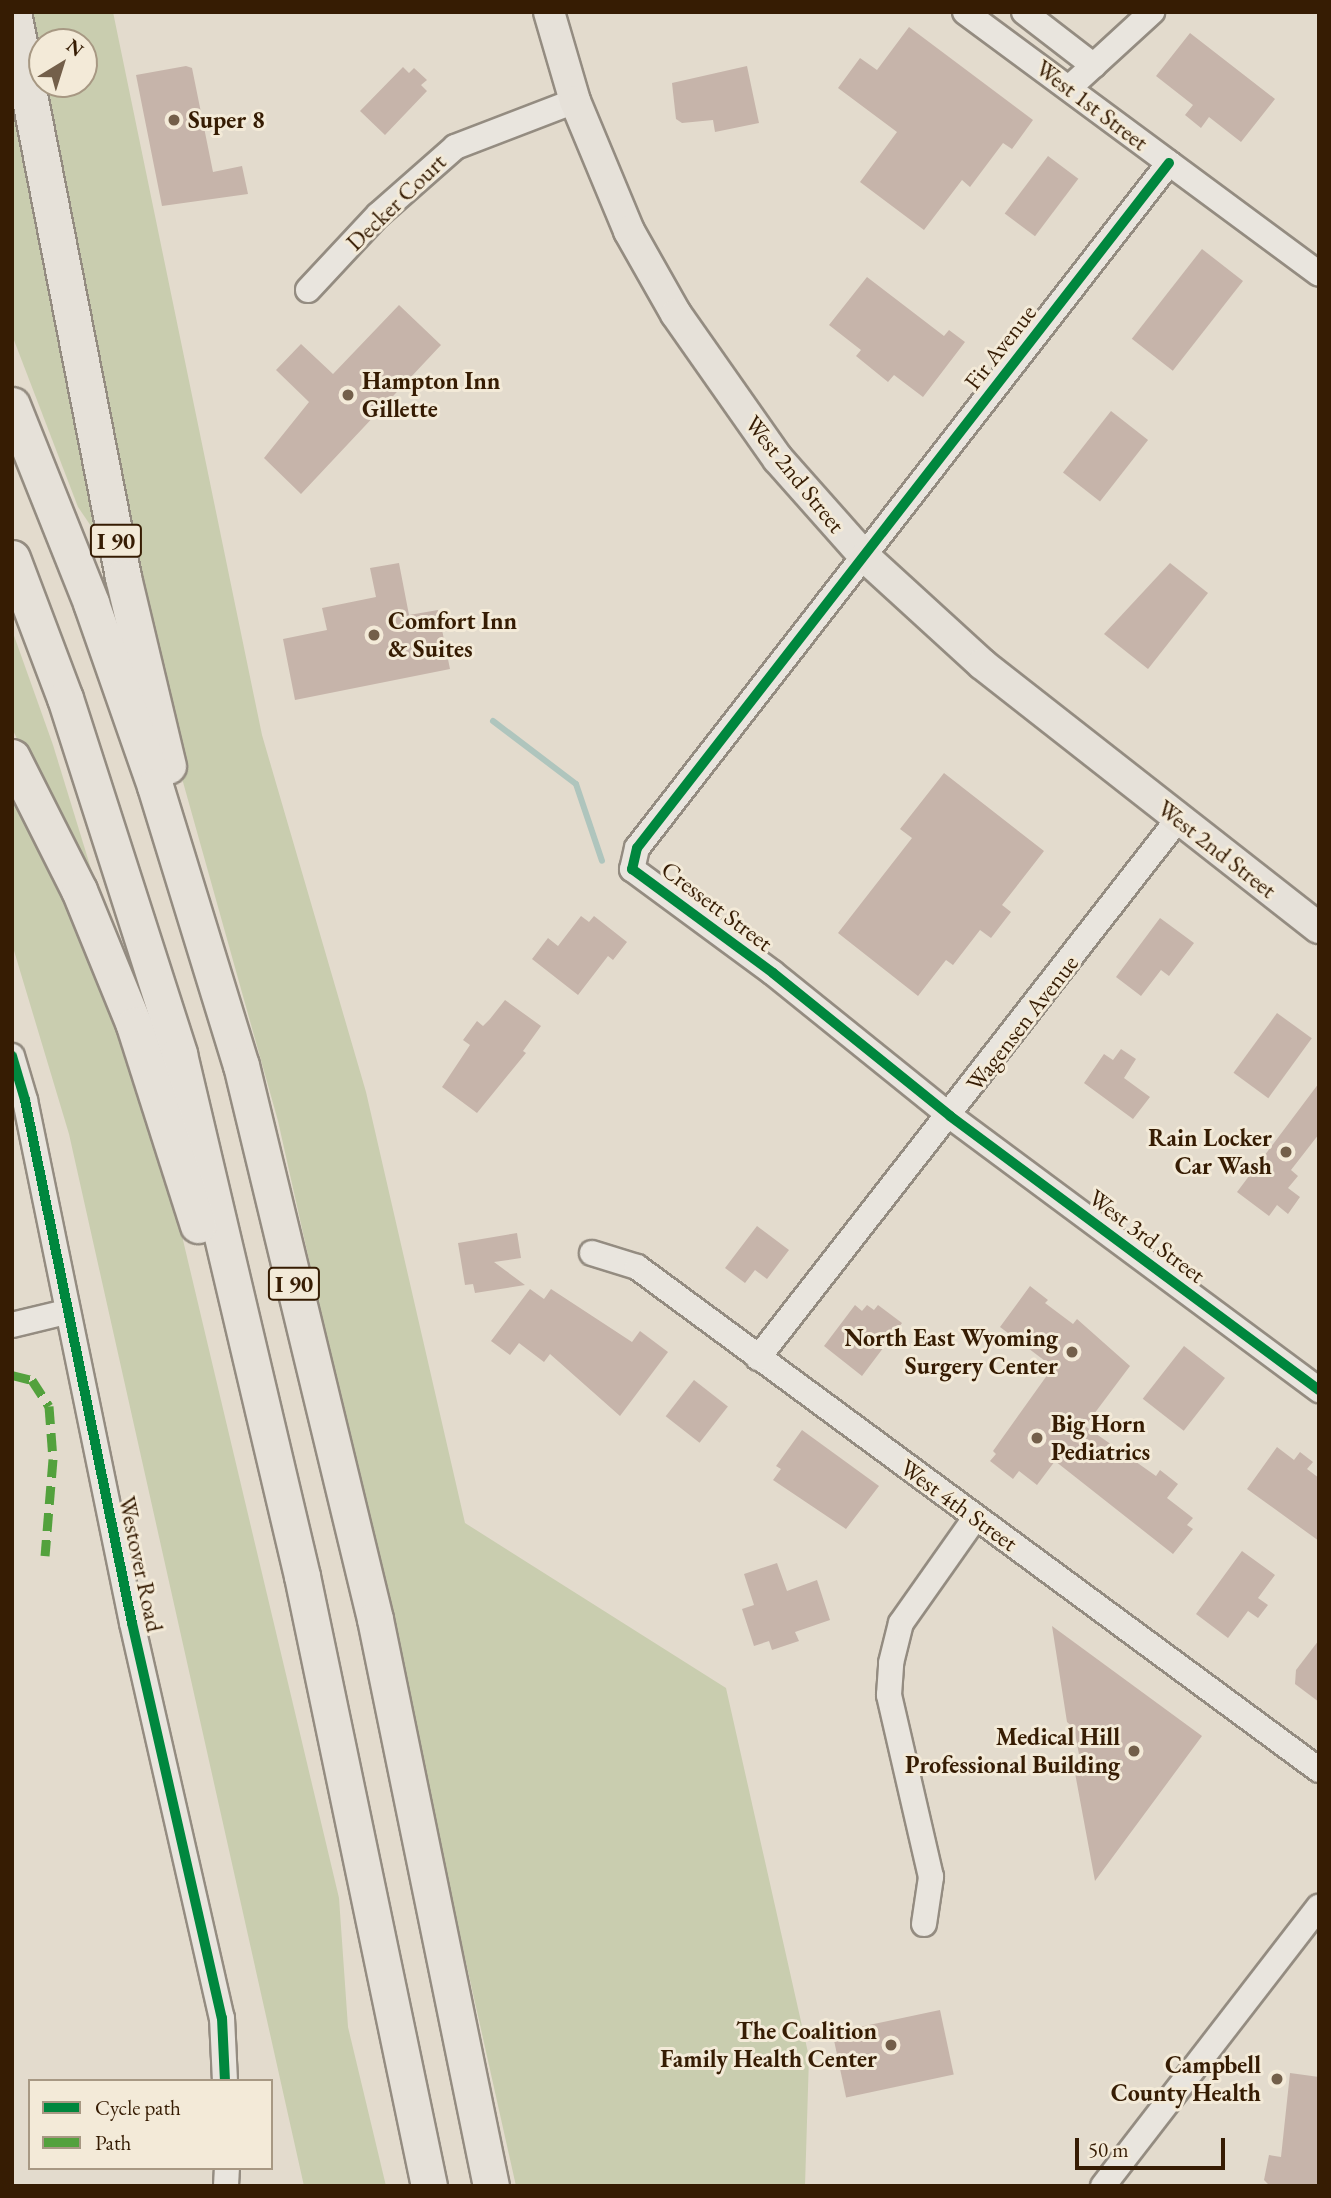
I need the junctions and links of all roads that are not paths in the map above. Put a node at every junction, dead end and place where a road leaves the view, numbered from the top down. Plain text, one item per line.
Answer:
1 (13, 12) edge
2 (549, 12) edge
3 (965, 12) edge
4 (1024, 12) edge
5 (1152, 12) edge
6 (1094, 66) junction
7 (1069, 88) junction
8 (575, 101) junction
9 (1169, 163) junction
10 (1319, 274) edge
11 (309, 290) dead end
12 (12, 405) edge
13 (865, 557) junction
14 (12, 558) edge
15 (12, 757) edge
16 (1179, 818) junction
17 (1319, 928) edge
18 (12, 1056) edge
19 (241, 1065) junction
20 (950, 1116) junction
21 (592, 1253) dead end
22 (66, 1312) junction
23 (12, 1325) edge
24 (758, 1358) junction
25 (1319, 1390) edge
26 (975, 1518) junction
27 (302, 1576) junction
28 (1319, 1770) edge
29 (1319, 1907) edge
30 (924, 1924) dead end
31 (225, 2079) edge
32 (429, 2186) edge
33 (491, 2186) edge
34 (1103, 2186) edge

1 - 19 highway, I 90
2 - 8 main road, West 2nd Street
3 - 7 street, West 1st Street
4 - 6 street
5 - 6 street
6 - 7 street
7 - 9 street, West 1st Street
8 - 11 street, Decker Court
8 - 13 main road, West 2nd Street
9 - 10 street, West 1st Street
9 - 13 street, Fir Avenue
12 - 19 highway, I 90
13 - 16 main road, West 2nd Street
13 - 20 street, Cressett Street
14 - 27 highway, I 90
15 - 27 highway, I 90
16 - 17 main road, West 2nd Street
16 - 20 street, Wagensen Avenue
18 - 22 street, Westover Road
19 - 33 highway, I 90
20 - 24 street, Wagensen Avenue
20 - 25 street, West 3rd Street
21 - 24 street, West 4th Street
22 - 23 street
22 - 31 street, Westover Road
24 - 26 street, West 4th Street
26 - 28 street, West 4th Street
26 - 30 street
27 - 32 highway, I 90
29 - 34 street

